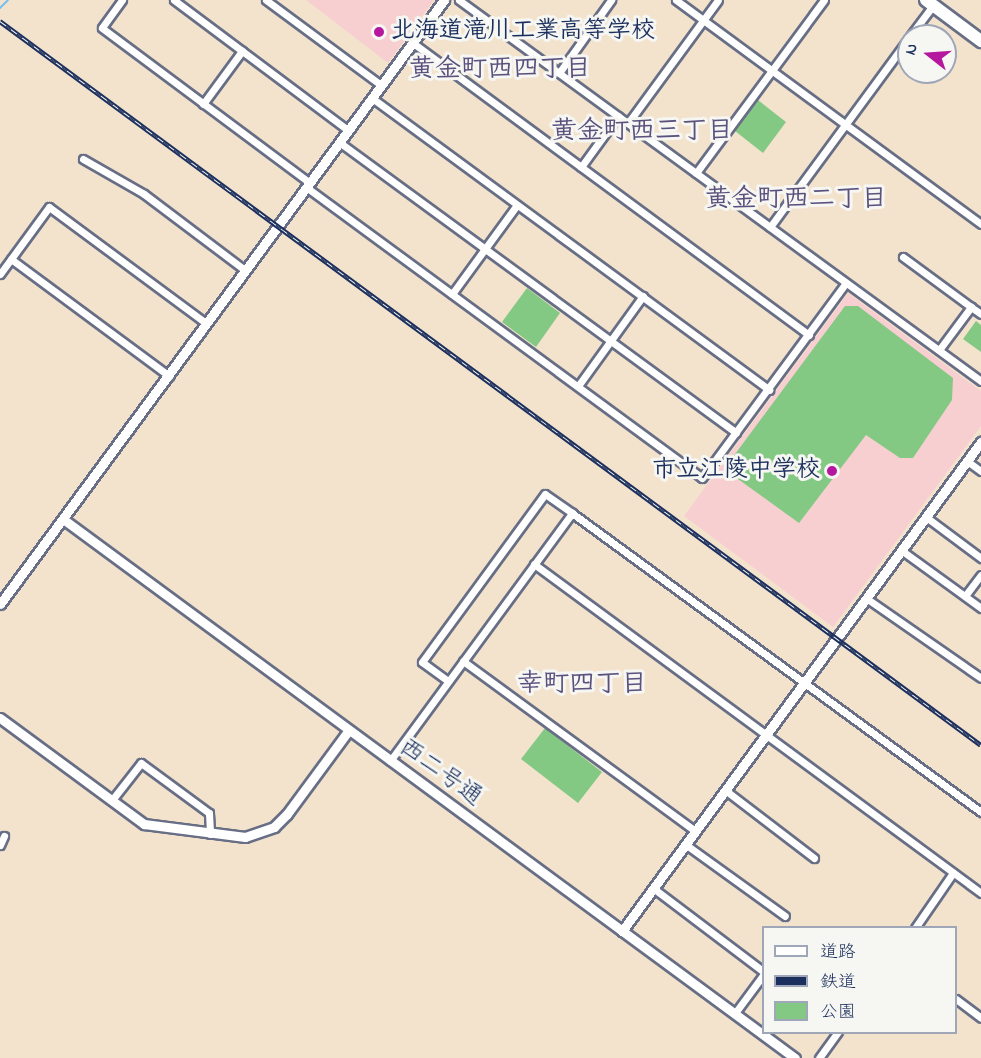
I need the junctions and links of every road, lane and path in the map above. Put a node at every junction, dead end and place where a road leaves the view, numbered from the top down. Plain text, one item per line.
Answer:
1 (122, 0) edge
2 (174, 0) edge
3 (266, 0) edge
4 (444, 0) edge
5 (459, 0) edge
6 (611, 0) edge
7 (676, 0) edge
8 (718, 0) edge
9 (824, 0) edge
10 (929, 2) edge
11 (704, 20) junction
12 (917, 24) edge
13 (981, 41) edge
14 (413, 43) junction
15 (242, 51) junction
16 (897, 55) edge
17 (772, 70) junction
18 (559, 73) junction
19 (381, 85) junction
20 (372, 98) junction
21 (203, 104) junction
22 (618, 116) junction
23 (628, 123) junction
24 (846, 124) junction
25 (348, 130) junction
26 (339, 142) junction
27 (83, 159) dead end
28 (581, 167) junction
29 (696, 173) junction
30 (308, 185) junction
31 (517, 204) junction
32 (981, 224) edge
33 (770, 227) junction
34 (485, 249) junction
35 (903, 257) dead end
36 (11, 259) junction
37 (245, 270) junction
38 (0, 274) edge
39 (846, 283) junction
40 (452, 294) junction
41 (643, 296) junction
42 (971, 307) junction
43 (981, 314) edge
44 (206, 322) junction
45 (809, 335) junction
46 (610, 341) junction
47 (939, 350) junction
48 (168, 375) junction
49 (981, 381) edge
50 (579, 386) junction
51 (769, 390) junction
52 (736, 433) junction
53 (981, 442) edge
54 (967, 461) junction
55 (981, 471) edge
56 (572, 513) junction
57 (926, 517) junction
58 (63, 519) junction
59 (901, 550) junction
60 (981, 558) edge
61 (534, 564) junction
62 (981, 575) edge
63 (965, 596) junction
64 (866, 598) junction
65 (0, 604) edge
66 (981, 608) edge
67 (463, 661) junction
68 (981, 678) edge
69 (448, 681) junction
70 (804, 682) junction
71 (0, 718) edge
72 (349, 730) junction
73 (765, 736) junction
74 (390, 760) junction
75 (724, 790) junction
76 (112, 800) junction
77 (981, 812) edge
78 (695, 831) junction
79 (210, 834) junction
80 (4, 836) dead end
81 (685, 844) junction
82 (0, 845) edge
83 (814, 858) dead end
84 (953, 873) junction
85 (653, 888) junction
86 (981, 893) edge
87 (785, 916) dead end
88 (916, 926) edge
89 (622, 931) junction
90 (762, 971) edge
91 (762, 976) edge
92 (957, 1000) edge
93 (735, 1013) junction
94 (981, 1018) edge
95 (762, 1033) edge
96 (763, 1034) edge
97 (837, 1034) edge
98 (795, 1058) edge
99 (819, 1058) edge

1 - 21 street
2 - 15 street
3 - 19 street
4 - 14 street
5 - 18 street
6 - 18 street
7 - 11 street
8 - 11 street
9 - 17 street
10 - 12 street
10 - 13 highway
11 - 17 street
11 - 23 street
14 - 19 street
14 - 28 street
15 - 21 street
15 - 25 street
16 - 24 street
17 - 24 street
17 - 29 street
18 - 22 street
19 - 20 street
20 - 25 street
20 - 31 street
21 - 30 street
22 - 23 street
22 - 28 street
23 - 29 street
24 - 32 street
24 - 33 street
25 - 26 street
26 - 30 street
26 - 34 street
27 - 37 street
28 - 45 street
29 - 33 street
30 - 37 street
30 - 40 street
31 - 34 street
31 - 41 street
33 - 39 street
34 - 40 street
34 - 46 street
35 - 42 street
36 - 38 street
36 - 44 street
36 - 48 street
37 - 44 street
39 - 45 street
39 - 47 street
40 - 50 street
41 - 46 street
41 - 51 street
42 - 43 street
42 - 47 street
44 - 48 street
45 - 51 street
46 - 50 street
46 - 52 street
47 - 49 street
48 - 58 street
50 - 52 street
51 - 52 street
53 - 54 street
54 - 55 street
54 - 57 street
56 - 61 street
56 - 69 street
56 - 70 street
57 - 59 street
57 - 60 street
58 - 65 street
58 - 72 street, 西二号通
59 - 63 street
59 - 64 street
61 - 67 street
61 - 73 street
62 - 63 street
63 - 66 street
64 - 68 street
64 - 70 street
67 - 69 street
67 - 78 street
69 - 74 street
70 - 73 street
70 - 77 street
71 - 76 street
72 - 74 street, 西二号通
72 - 79 street
73 - 75 street
73 - 84 street
74 - 89 street, 西二号通
75 - 78 street
75 - 83 street
76 - 79 street
76 - 79 street
78 - 81 street
80 - 82 street
81 - 85 street
81 - 87 street
84 - 86 street
84 - 88 street
85 - 89 street
85 - 90 street
89 - 93 street, 西二号通
91 - 93 street
92 - 94 street
93 - 95 street, 西二号通
96 - 98 street, 西二号通
97 - 99 street

